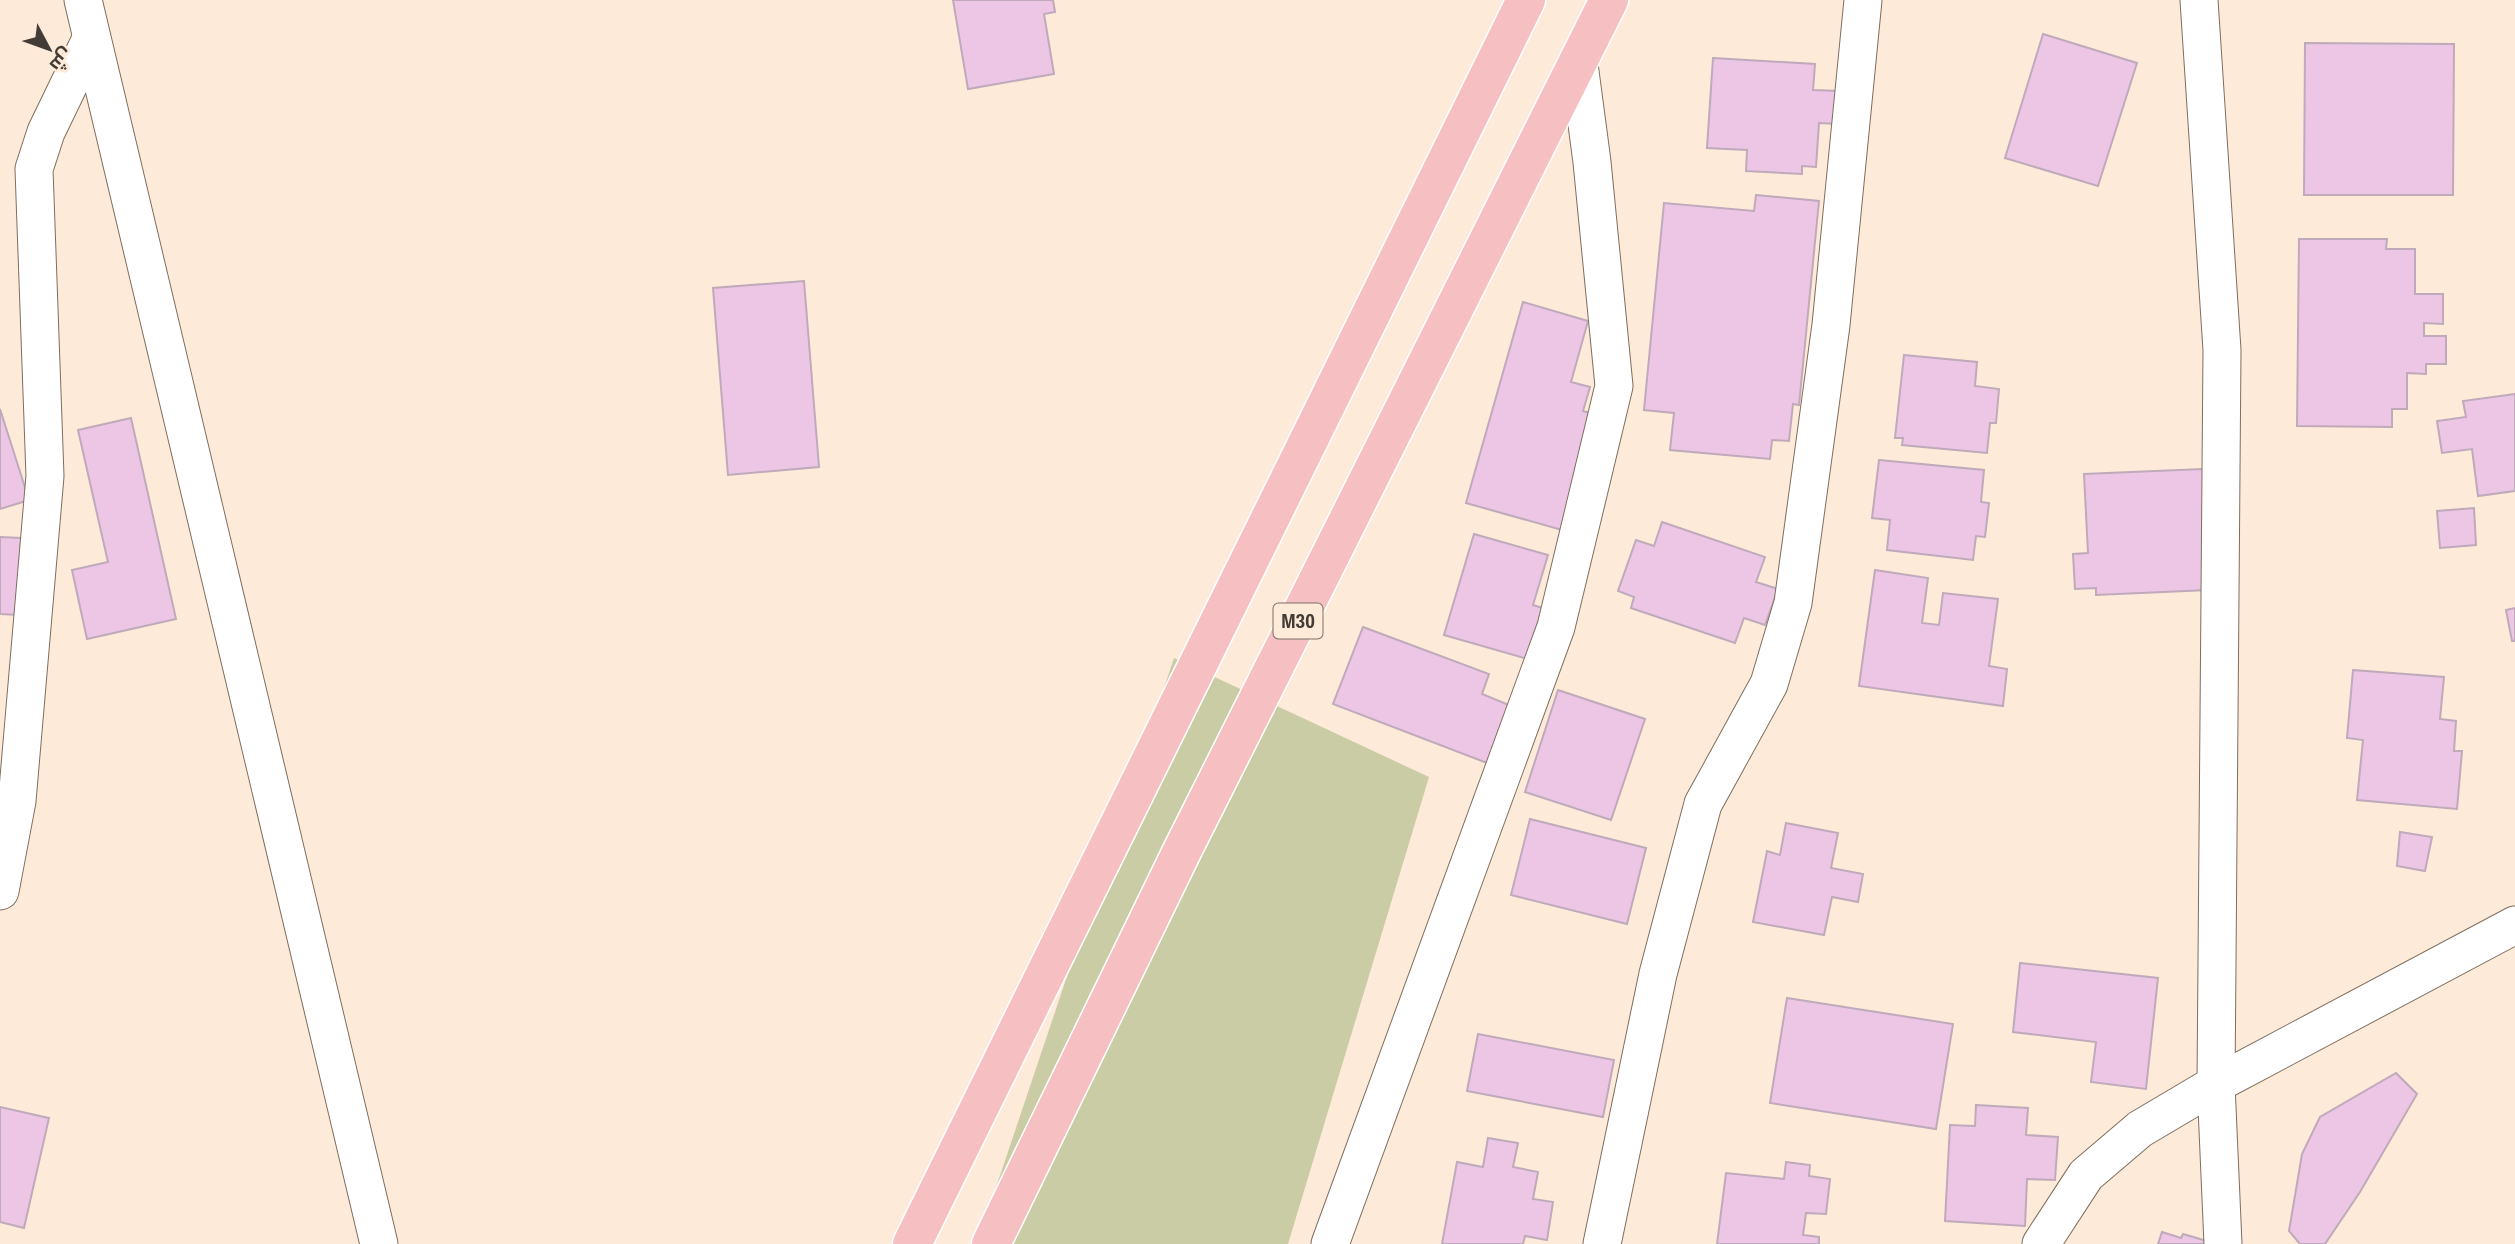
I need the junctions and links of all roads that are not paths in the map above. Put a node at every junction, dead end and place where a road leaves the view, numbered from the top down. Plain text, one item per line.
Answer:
1 (83, 0) edge
2 (1526, 0) edge
3 (1609, 0) edge
4 (1863, 0) edge
5 (2199, 0) edge
6 (91, 39) junction
7 (1579, 64) junction
8 (0, 891) edge
9 (2515, 925) edge
10 (2216, 1084) junction
11 (1335, 1238) edge
12 (379, 1244) edge
13 (912, 1244) edge
14 (991, 1244) edge
15 (1602, 1244) edge
16 (2041, 1244) edge
17 (2223, 1244) edge

1 - 6 street
2 - 13 highway
3 - 7 highway, M30
4 - 15 street
5 - 10 street
6 - 8 street
6 - 12 street
7 - 11 street
7 - 14 highway, M30
9 - 10 street
10 - 16 street
10 - 17 street

